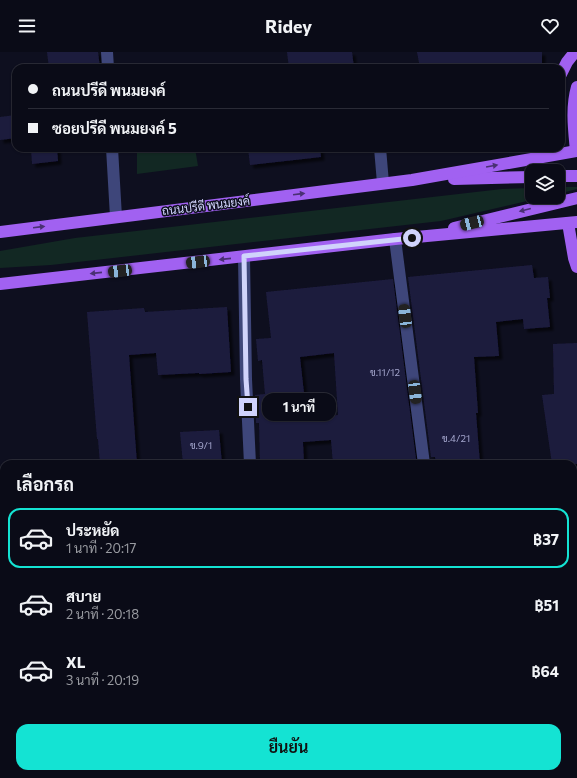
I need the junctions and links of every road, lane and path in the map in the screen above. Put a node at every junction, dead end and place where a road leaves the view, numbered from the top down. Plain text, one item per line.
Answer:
1 (107, 52) edge
2 (575, 52) edge
3 (108, 64) edge
4 (565, 66) edge
5 (577, 87) edge
6 (577, 151) edge
7 (112, 152) edge
8 (380, 152) edge
9 (555, 152) edge
10 (565, 152) edge
11 (565, 176) edge
12 (577, 176) edge
13 (525, 177) edge
14 (412, 180) junction
15 (383, 183) junction
16 (577, 198) edge
17 (116, 217) junction
18 (572, 222) edge
19 (0, 232) edge
20 (412, 238) junction
21 (395, 239) junction
22 (244, 256) junction
23 (577, 267) edge
24 (0, 284) edge
25 (250, 460) edge
26 (423, 460) edge

1 - 3 street
2 - 4 main road
5 - 6 main road
6 - 10 main road, ถนนปรีดี พนมยงค์
7 - 17 street
8 - 15 street
14 -> 9 main road, ถนนปรีดี พนมยงค์
11 - 12 main road
13 - 14 main road, ถนนปรีดี พนมยงค์
14 - 15 main road, ถนนปรีดี พนมยงค์
17 -> 15 main road, ถนนปรีดี พนมยงค์
16 -> 20 main road
19 -> 17 main road, ถนนปรีดี พนมยงค์
18 - 20 main road
18 - 23 main road
20 - 21 main road
21 - 22 main road
21 - 26 street
22 -> 24 main road
22 - 25 street

